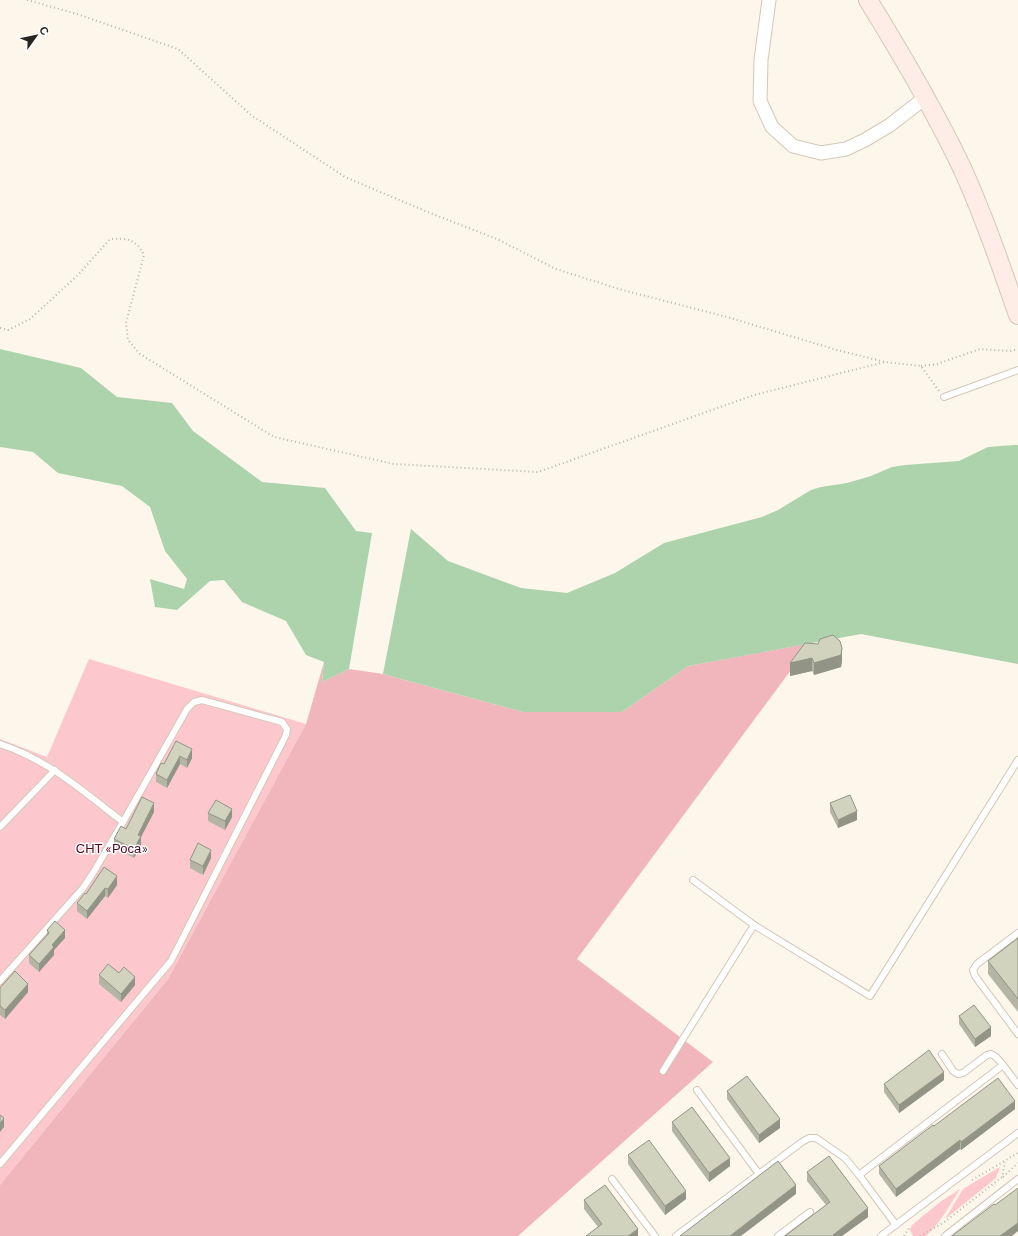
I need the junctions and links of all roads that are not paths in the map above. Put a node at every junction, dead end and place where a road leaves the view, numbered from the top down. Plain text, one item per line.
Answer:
1 (769, 0) edge
2 (868, 0) edge
3 (926, 97) junction
4 (1018, 315) edge
5 (1018, 370) edge
6 (944, 397) road end
7 (0, 744) edge
8 (1018, 760) edge
9 (55, 770) junction
10 (123, 822) junction
11 (0, 827) edge
12 (693, 880) dead end
13 (754, 925) junction
14 (1018, 933) edge
15 (0, 981) edge
16 (1018, 1034) edge
17 (942, 1054) dead end
18 (1003, 1065) junction
19 (663, 1071) dead end
20 (1018, 1086) edge
21 (697, 1090) dead end
22 (1018, 1133) edge
23 (0, 1164) edge
24 (759, 1174) junction
25 (858, 1175) junction
26 (612, 1179) dead end
27 (1018, 1179) edge
28 (810, 1212) dead end
29 (896, 1225) junction
30 (654, 1236) edge
31 (676, 1236) edge
32 (778, 1236) edge
33 (881, 1236) edge
34 (946, 1236) edge

1 - 3 street
2 - 3 main road
3 - 4 main road
5 - 6 lane
7 - 9 lane
8 - 13 lane
9 - 10 lane
9 - 11 lane
10 - 15 lane
10 - 23 lane
12 - 13 lane
13 - 19 lane
14 - 16 lane
17 - 18 lane
18 - 20 lane
18 - 25 lane
21 - 24 lane
22 - 29 lane
24 - 25 lane
24 - 31 lane
25 - 29 lane
26 - 30 lane
27 - 34 lane
28 - 32 lane
29 - 33 lane

